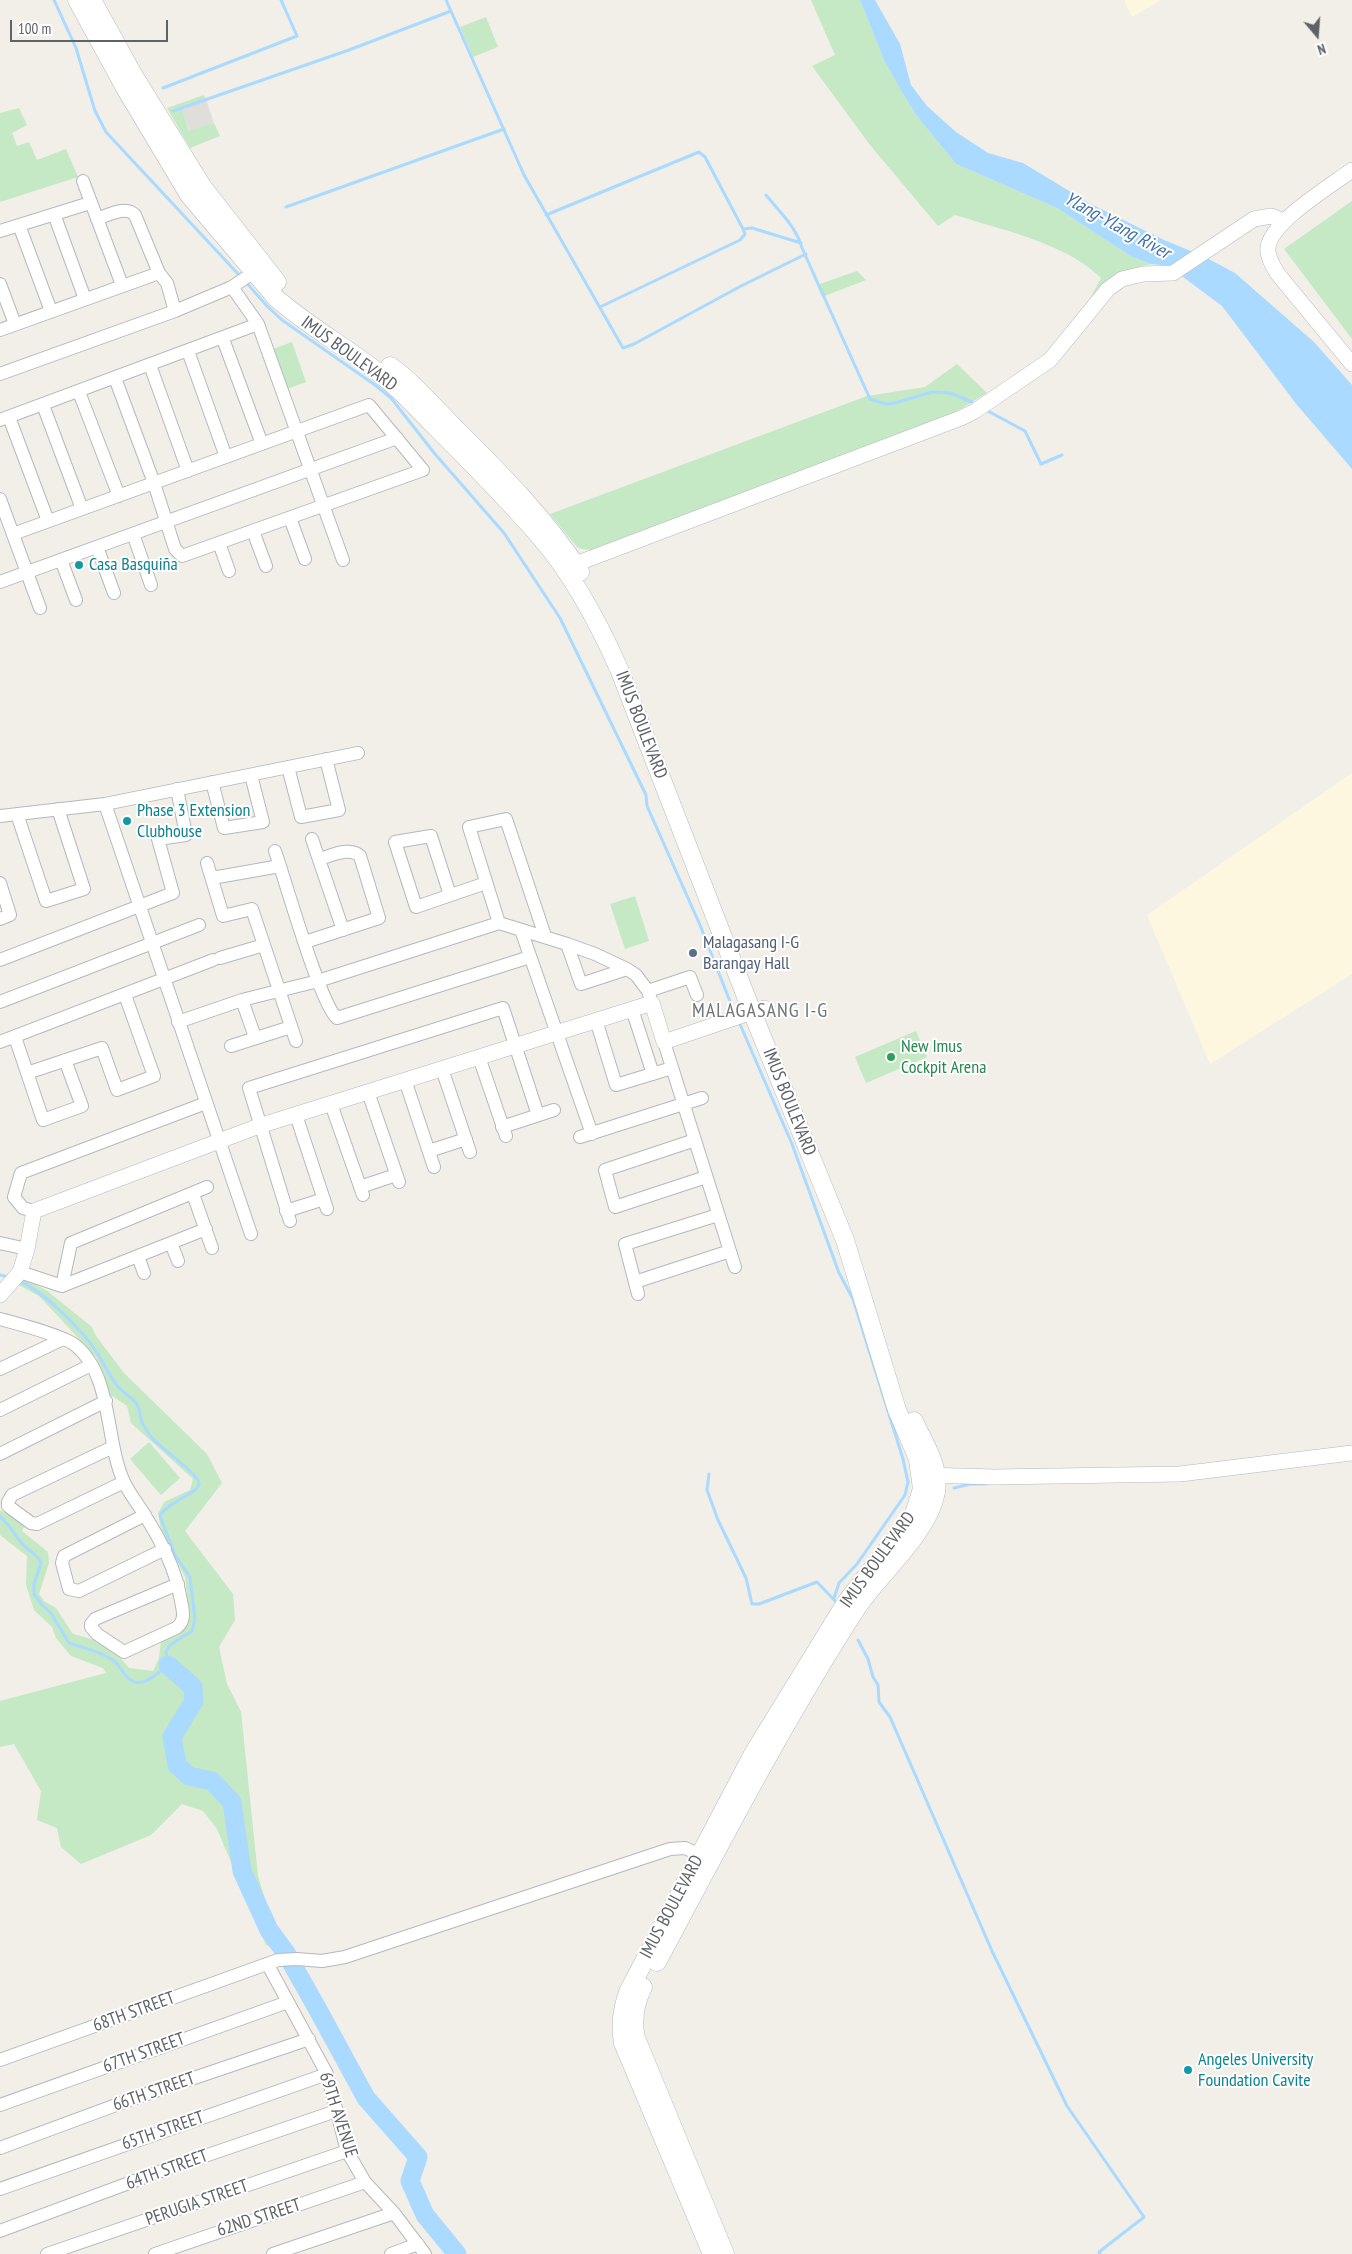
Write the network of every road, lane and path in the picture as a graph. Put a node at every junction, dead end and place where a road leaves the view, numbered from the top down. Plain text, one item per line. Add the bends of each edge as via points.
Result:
1 (76, 0) edge
2 (92, 0) edge
3 (1352, 170) edge
4 (83, 181) dead end
5 (90, 203) junction
6 (54, 214) junction
7 (97, 219) junction
8 (1283, 221) junction
9 (19, 226) junction
10 (0, 231) edge
11 (159, 273) junction
12 (243, 279) junction
13 (0, 284) edge
14 (122, 285) junction
15 (85, 299) junction
16 (51, 311) junction
17 (176, 311) junction
18 (15, 324) junction
19 (258, 324) junction
20 (0, 330) edge
21 (222, 339) junction
22 (188, 352) junction
23 (1352, 364) edge
24 (150, 365) junction
25 (0, 374) edge
26 (115, 378) junction
27 (79, 392) junction
28 (43, 405) junction
29 (5, 419) edge
30 (297, 431) junction
31 (397, 438) junction
32 (262, 444) junction
33 (226, 457) junction
34 (310, 470) junction
35 (188, 471) junction
36 (154, 483) junction
37 (119, 496) junction
38 (0, 499) edge
39 (324, 507) junction
40 (82, 510) junction
41 (290, 518) junction
42 (48, 521) junction
43 (167, 522) junction
44 (253, 531) junction
45 (13, 534) junction
46 (132, 534) junction
47 (219, 543) junction
48 (97, 547) junction
49 (305, 559) dead end
50 (61, 560) junction
51 (343, 560) dead end
52 (266, 566) dead end
53 (569, 566) junction
54 (229, 571) dead end
55 (27, 572) junction
56 (0, 582) edge
57 (151, 585) dead end
58 (114, 593) dead end
59 (76, 600) dead end
60 (40, 608) dead end
61 (358, 753) dead end
62 (326, 759) junction
63 (288, 767) junction
64 (251, 775) junction
65 (212, 782) junction
66 (177, 789) junction
67 (105, 804) junction
68 (58, 810) junction
69 (17, 814) junction
70 (0, 816) edge
71 (312, 839) dead end
72 (276, 851) dead end
73 (319, 859) junction
74 (207, 863) dead end
75 (280, 866) junction
76 (212, 878) junction
77 (0, 883) edge
78 (486, 883) junction
79 (450, 895) junction
80 (139, 906) junction
81 (0, 919) edge
82 (499, 923) junction
83 (199, 925) dead end
84 (343, 930) junction
85 (521, 930) junction
86 (545, 936) junction
87 (305, 942) junction
88 (152, 944) junction
89 (567, 944) junction
90 (264, 945) junction
91 (530, 957) junction
92 (0, 960) edge
93 (627, 970) junction
94 (164, 980) junction
95 (318, 981) junction
96 (279, 990) junction
97 (697, 994) dead end
98 (125, 995) junction
99 (650, 997) junction
100 (242, 1000) junction
101 (0, 1002) edge
102 (632, 1009) junction
103 (758, 1010) junction
104 (596, 1020) junction
105 (178, 1022) junction
106 (291, 1027) junction
107 (557, 1033) junction
108 (15, 1037) junction
109 (255, 1038) junction
110 (296, 1041) dead end
111 (0, 1042) edge
112 (664, 1042) junction
113 (232, 1046) dead end
114 (516, 1046) junction
115 (478, 1057) junction
116 (65, 1060) junction
117 (672, 1068) junction
118 (442, 1069) junction
119 (28, 1073) junction
120 (653, 1074) junction
121 (405, 1080) junction
122 (368, 1092) junction
123 (702, 1098) dead end
124 (206, 1103) junction
125 (331, 1104) junction
126 (684, 1104) junction
127 (554, 1110) dead end
128 (296, 1115) junction
129 (538, 1115) junction
130 (259, 1126) junction
131 (466, 1139) junction
132 (218, 1140) junction
133 (695, 1140) junction
134 (429, 1151) junction
135 (470, 1152) dead end
136 (434, 1167) dead end
137 (706, 1177) junction
138 (207, 1187) dead end
139 (193, 1194) junction
140 (34, 1211) junction
141 (718, 1215) junction
142 (206, 1229) junction
143 (250, 1234) dead end
144 (0, 1243) edge
145 (171, 1243) junction
146 (212, 1248) dead end
147 (27, 1250) junction
148 (730, 1251) junction
149 (138, 1256) junction
150 (178, 1262) dead end
151 (735, 1267) dead end
152 (144, 1273) dead end
153 (11, 1281) edge
154 (62, 1286) junction
155 (0, 1319) edge
156 (63, 1339) junction
157 (91, 1365) junction
158 (0, 1369) edge
159 (106, 1401) junction
160 (0, 1410) edge
161 (113, 1447) junction
162 (1352, 1453) edge
163 (0, 1454) edge
164 (929, 1475) junction
165 (124, 1482) junction
166 (145, 1515) junction
167 (165, 1549) junction
168 (178, 1584) junction
169 (706, 1857) junction
170 (268, 1964) junction
171 (288, 2002) junction
172 (309, 2039) junction
173 (0, 2060) edge
174 (327, 2074) junction
175 (0, 2105) edge
176 (336, 2111) junction
177 (0, 2148) edge
178 (347, 2151) junction
179 (364, 2182) junction
180 (0, 2189) edge
181 (394, 2213) junction
182 (0, 2231) edge
183 (422, 2249) edge
184 (47, 2254) edge
185 (155, 2254) edge
186 (273, 2254) edge
187 (391, 2254) edge
188 (712, 2254) edge
189 (725, 2254) edge

1 - 12 main road, IMUS BOULEVARD via 189,195
2 - 53 main road, IMUS BOULEVARD via 134,76 202,186 275,279 302,307 393,368 411,384 487,460 553,533
3 - 8 street
4 - 5 street
5 - 6 street
5 - 7 street
6 - 9 street
6 - 15 street
7 - 11 street via 131,211
7 - 14 street
8 - 23 street via 1272,235 1268,248 1270,262
8 - 53 street via 1271,216 1254,219 1173,273 1137,275 1115,283 1054,357 961,418
9 - 10 street
9 - 16 street
11 - 14 street
11 - 17 street via 167,283
12 - 17 street
12 - 19 street
12 - 53 main road, IMUS BOULEVARD via 387,378
13 - 18 street
14 - 15 street
15 - 16 street
16 - 18 street
17 - 25 street
18 - 20 street
19 - 21 street
19 - 30 street
21 - 22 street
21 - 32 street
22 - 24 street
22 - 33 street
24 - 26 street
24 - 35 street
26 - 27 street
26 - 36 street
27 - 28 street
27 - 37 street
28 - 29 street
28 - 40 street
29 - 42 street
30 - 31 street via 369,405
30 - 32 street
30 - 34 street
31 - 34 street
31 - 39 street via 423,470
32 - 33 street
33 - 35 street
34 - 39 street
34 - 43 street
35 - 36 street
36 - 37 street
36 - 43 street
37 - 40 street
38 - 45 street
39 - 41 street
39 - 51 street
40 - 42 street
41 - 44 street
41 - 49 street
42 - 45 street
43 - 46 street
43 - 47 street via 175,549 182,556
44 - 47 street
44 - 52 street
45 - 55 street
46 - 48 street
46 - 57 street
47 - 54 street
48 - 50 street
48 - 58 street
50 - 55 street
50 - 59 street
53 - 103 main road, IMUS BOULEVARD via 604,611 630,666
55 - 56 street
55 - 60 street
61 - 62 street
62 - 63 street
62 - 63 street via 339,810 301,817
63 - 64 street
64 - 65 street
64 - 65 street via 263,822 224,828
65 - 66 street
66 - 67 street
66 - 80 street via 186,835 158,839 174,893
67 - 68 street
67 - 80 street
68 - 69 street
68 - 69 street via 84,889 46,901
69 - 70 street
71 - 73 street
72 - 75 street
73 - 84 street
73 - 84 street via 351,850 360,856 379,918
74 - 76 street
75 - 76 street
75 - 87 street
76 - 90 street via 223,916 252,909
77 - 81 street via 10,915
78 - 79 street
78 - 82 street
78 - 86 street via 469,827 506,819
79 - 79 street via 431,836 395,842 416,907
80 - 88 street
80 - 92 street
82 - 85 street
82 - 95 street
83 - 88 street
84 - 87 street
85 - 86 street
85 - 91 street
86 - 89 street
87 - 95 street
88 - 94 street
88 - 101 street
89 - 93 street
89 - 93 street via 581,984
90 - 94 street via 216,959
90 - 96 street
91 - 95 street via 342,1018 337,1018 329,1009
91 - 107 street
93 - 99 street via 636,975
94 - 98 street
94 - 105 street
95 - 96 street
96 - 100 street
96 - 106 street
97 - 99 street via 690,977
98 - 108 street
98 - 116 street via 154,1076 116,1090 102,1048
99 - 102 street
99 - 112 street
100 - 105 street
100 - 109 street
102 - 104 street
102 - 120 street
103 - 112 street
103 - 164 main road, IMUS BOULEVARD via 855,1235 908,1406 932,1456
104 - 107 street
104 - 120 street via 616,1085
105 - 124 street
106 - 109 street
106 - 110 street
107 - 114 street
107 - 126 street via 586,1136
108 - 111 street
108 - 119 street
109 - 113 street
112 - 117 street
114 - 115 street
114 - 129 street
114 - 130 street via 503,1008 250,1088
115 - 118 street
115 - 129 street via 504,1132
116 - 119 street
116 - 119 street via 82,1106 44,1120
117 - 120 street
117 - 126 street
118 - 121 street
118 - 131 street
121 - 122 street
121 - 134 street
122 - 125 street
122 - 125 street via 397,1178 361,1191
123 - 126 street
124 - 132 street
124 - 140 street via 21,1174 14,1197 23,1208
125 - 128 street
126 - 133 street
127 - 129 street
128 - 130 street
128 - 130 street via 326,1204 288,1216
130 - 132 street
131 - 134 street
131 - 135 street
132 - 140 street
132 - 143 street
133 - 137 street
133 - 137 street via 605,1170 615,1207
134 - 136 street
137 - 141 street
138 - 139 street
139 - 142 street
139 - 154 street via 71,1243
140 - 147 street
141 - 148 street
141 - 148 street via 625,1244 636,1288
142 - 145 street
142 - 146 street
144 - 147 street
145 - 149 street
145 - 150 street
147 - 153 street
148 - 151 street
149 - 152 street
149 - 154 street
153 - 154 street
155 - 156 street
156 - 157 street via 75,1345
156 - 158 street
157 - 159 street
157 - 160 street
159 - 161 street
159 - 163 street
161 - 165 street
161 - 165 street via 12,1495 8,1506 37,1524
162 - 164 street via 1180,1474
164 - 169 main road, IMUS BOULEVARD via 936,1492 926,1519 857,1608
165 - 166 street
166 - 167 street
166 - 167 street via 64,1556 62,1563 69,1589 79,1591
167 - 168 street
168 - 168 street via 96,1619 91,1627 120,1650 129,1651 180,1625 183,1616
169 - 170 street, 68TH STREET via 684,1848 670,1849 346,1957 313,1961 290,1959
169 - 188 main road, IMUS BOULEVARD via 628,1992 620,2026 630,2061
169 - 189 main road, IMUS BOULEVARD via 639,1994 633,2025 642,2055
170 - 171 street, 69TH AVENUE
170 - 173 street, 68TH STREET
171 - 172 street, 69TH AVENUE
171 - 175 street, 67TH STREET
172 - 174 street, 69TH AVENUE
172 - 177 street, 66TH STREET
174 - 176 street, 69TH AVENUE
174 - 180 street, 65TH STREET
176 - 178 street, 69TH AVENUE
176 - 182 street, 64TH STREET
178 - 179 street, 69TH AVENUE
178 - 184 street, PERUGIA STREET
179 - 181 street, 69TH AVENUE
179 - 185 street, 62ND STREET
181 - 183 street, 69TH AVENUE
181 - 186 street
183 - 187 street

